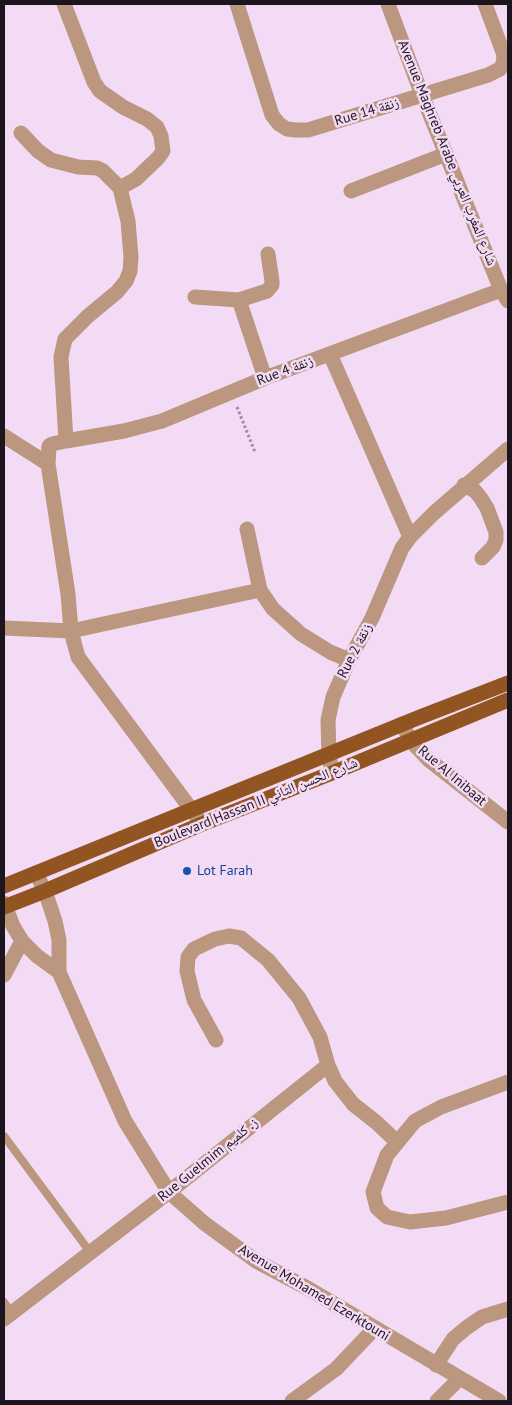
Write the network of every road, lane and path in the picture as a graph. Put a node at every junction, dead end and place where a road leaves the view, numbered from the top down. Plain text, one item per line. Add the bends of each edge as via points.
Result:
1 (64, 4) edge
2 (237, 4) edge
3 (388, 4) edge
4 (485, 4) edge
5 (505, 52) edge
6 (422, 95) junction
7 (22, 133) dead end
8 (446, 154) junction
9 (120, 188) junction
10 (350, 191) dead end
11 (268, 254) dead end
12 (505, 296) edge
13 (195, 297) dead end
14 (239, 300) junction
15 (330, 354) junction
16 (265, 378) junction
17 (230, 393) junction
18 (4, 436) edge
19 (66, 441) junction
20 (508, 449) edge
21 (255, 452) dead end
22 (48, 464) junction
23 (464, 485) junction
24 (248, 529) dead end
25 (410, 536) junction
26 (482, 558) dead end
27 (260, 590) junction
28 (4, 628) edge
29 (71, 631) junction
30 (349, 660) junction
31 (508, 684) edge
32 (508, 700) edge
33 (402, 724) junction
34 (411, 741) junction
35 (329, 754) junction
36 (332, 773) junction
37 (192, 810) junction
38 (508, 822) edge
39 (202, 824) junction
40 (36, 873) junction
41 (4, 886) edge
42 (45, 891) junction
43 (4, 906) edge
44 (22, 941) junction
45 (59, 972) junction
46 (4, 975) edge
47 (216, 1040) dead end
48 (328, 1065) junction
49 (508, 1082) edge
50 (4, 1136) edge
51 (397, 1142) junction
52 (169, 1192) junction
53 (508, 1202) edge
54 (90, 1252) junction
55 (508, 1308) edge
56 (6, 1311) edge
57 (375, 1328) junction
58 (436, 1365) junction
59 (459, 1379) junction
60 (292, 1401) edge
61 (437, 1401) edge
62 (499, 1401) edge

1 - 9 street via 100,91 147,119 157,127 161,136 161,155 136,179
2 - 6 street, Rue 14 زنقة via 272,115 286,128 308,130
3 - 6 street, Avenue Maghreb Arabe شارع المغرب العربي
4 - 5 street
5 - 6 street, Rue 14 زنقة via 500,69
6 - 8 street, Avenue Maghreb Arabe شارع المغرب العربي
7 - 9 street via 51,160 98,168
8 - 10 street
8 - 12 street, Avenue Maghreb Arabe شارع المغرب العربي
9 - 19 street via 128,221 130,271 117,292 65,339 61,357
11 - 14 street via 272,285 267,291
12 - 15 street, Rue 4 زنقة
13 - 14 street
14 - 16 street
15 - 16 street, Rue 4 زنقة
15 - 25 street
16 - 17 street, Rue 4 زنقة
17 - 19 street, Rue 4 زنقة via 143,427
17 - 21 path
18 - 22 street
19 - 22 street via 49,446
20 - 23 street, Rue 2 زنقة
22 - 29 street
23 - 25 street, Rue 2 زنقة
23 - 26 street via 480,497 496,532 493,547
24 - 27 street
25 - 30 street, Rue 2 زنقة via 395,560 372,618
27 - 29 street
27 - 30 street via 273,609 300,634
28 - 29 street
29 - 37 street via 78,657
30 - 35 street, Rue 2 زنقة via 330,708
31 - 33 main road, Boulevard Hassan II شارع الحسن الثاني
32 - 34 main road, Boulevard Hassan II شارع الحسن الثاني
33 - 34 street, Rue Al Inibaat
33 - 35 main road, Boulevard Hassan II شارع الحسن الثاني
34 - 36 main road, Boulevard Hassan II شارع الحسن الثاني
34 - 38 street, Rue Al Inibaat via 429,760
35 - 36 street, Rue 2 زنقة
35 - 37 main road, Boulevard Hassan II شارع الحسن الثاني
36 - 39 main road, Boulevard Hassan II شارع الحسن الثاني
37 - 39 street
37 - 40 main road, Boulevard Hassan II شارع الحسن الثاني
39 - 42 main road, Boulevard Hassan II شارع الحسن الثاني
40 - 41 main road, Boulevard Hassan II شارع الحسن الثاني
40 - 42 street, Avenue Mohamed Ezerktouni
42 - 43 main road, Boulevard Hassan II شارع الحسن الثاني
42 - 45 street, Avenue Mohamed Ezerktouni via 59,940
43 - 44 street, Avenue Mohamed Ezerktouni
44 - 45 street, Avenue Mohamed Ezerktouni
44 - 46 street
45 - 52 street, Avenue Mohamed Ezerktouni via 126,1121
47 - 48 street via 194,1000 187,971 188,957 194,949 215,939 241,938 268,960 299,998 320,1037
48 - 51 street via 334,1082 353,1104
48 - 52 street, Rue Guelmim ز. كلميم
49 - 51 street via 440,1107 415,1121
50 - 54 lane
51 - 53 street via 387,1155 373,1192 377,1208 387,1217 410,1222 446,1218
52 - 54 street, Rue Guelmim ز. كلميم
52 - 57 street, Avenue Mohamed Ezerktouni via 256,1262
54 - 56 street, Rue Guelmim ز. كلميم
55 - 58 street via 482,1317 466,1328 453,1339
57 - 58 street, Avenue Mohamed Ezerktouni
57 - 60 street via 336,1369
58 - 59 street, Avenue Mohamed Ezerktouni
59 - 61 street
59 - 62 street, Avenue Mohamed Ezerktouni

